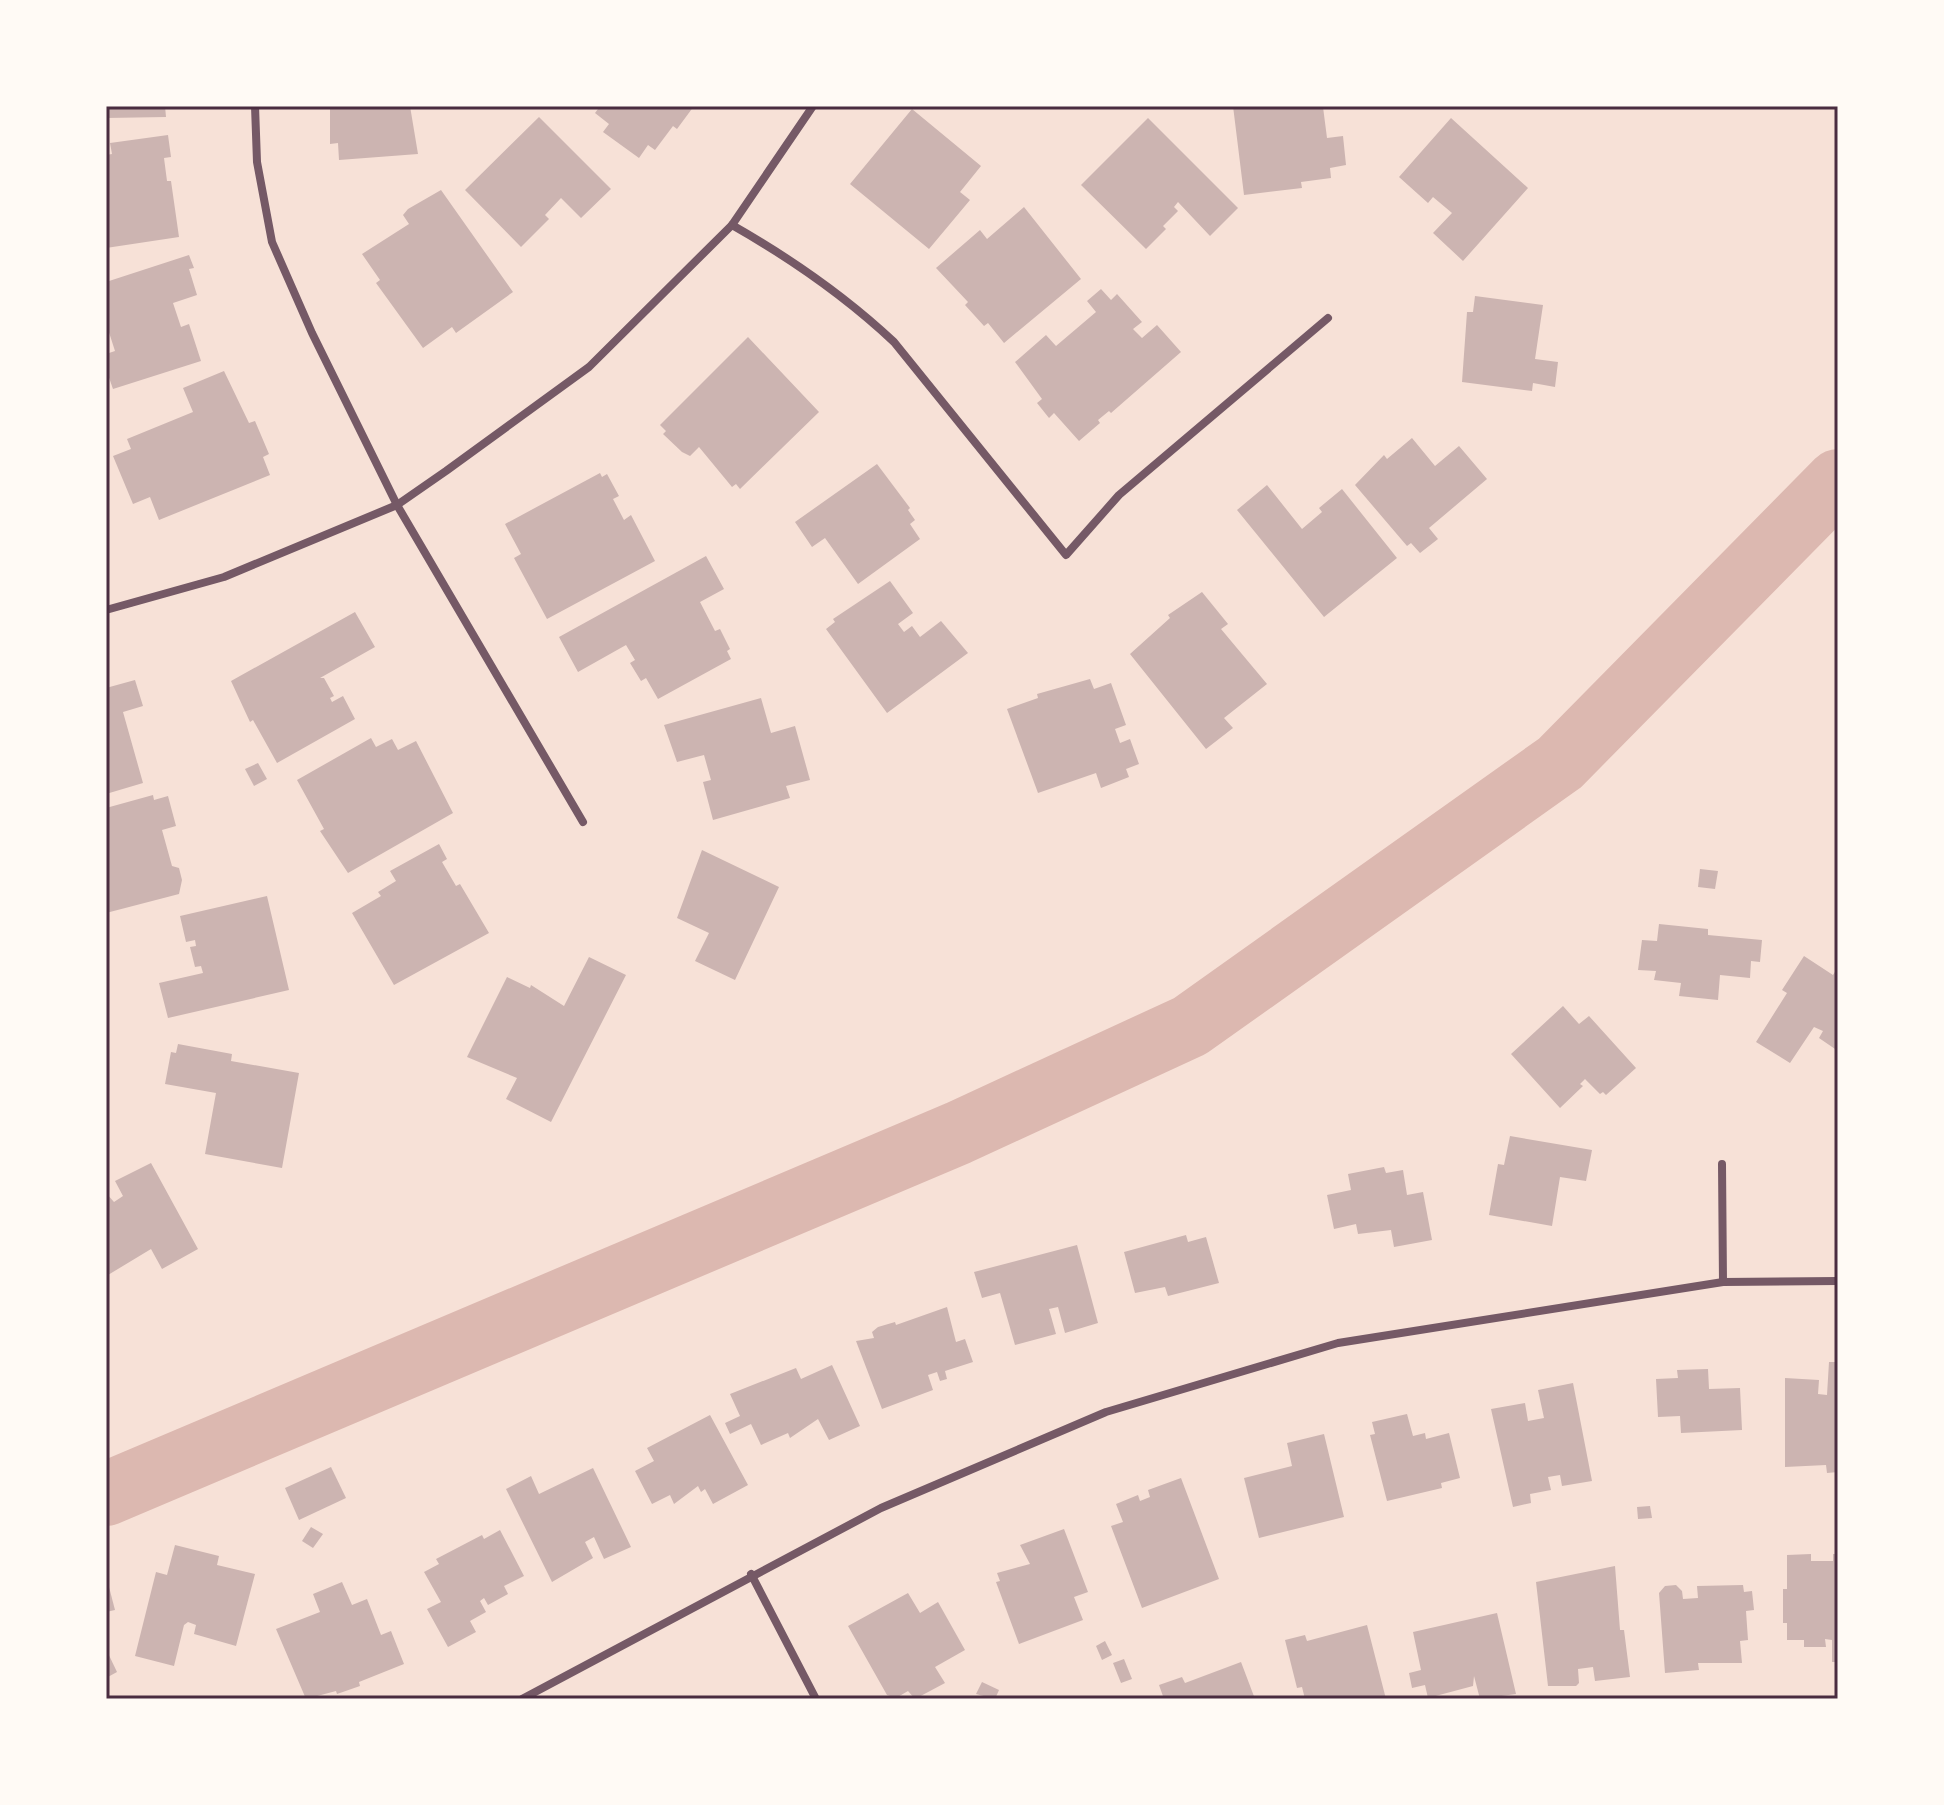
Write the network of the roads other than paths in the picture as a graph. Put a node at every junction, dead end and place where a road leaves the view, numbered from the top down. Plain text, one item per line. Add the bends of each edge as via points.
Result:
1 (255, 106) edge
2 (813, 106) edge
3 (732, 225) junction
4 (1328, 318) dead end
5 (397, 505) junction
6 (106, 610) edge
7 (583, 822) dead end
8 (1722, 1164) dead end
9 (1838, 1281) edge
10 (1723, 1282) junction
11 (751, 1574) junction
12 (522, 1699) edge
13 (816, 1699) edge

1 - 5 street via 257,162 272,242
2 - 3 street
3 - 4 street via 781,253 894,342 1066,555 1119,495
3 - 5 street via 589,367
5 - 6 street via 224,577
5 - 7 street
8 - 10 street
9 - 10 street
10 - 11 street via 1338,1343 1121,1408 881,1508
11 - 12 street
11 - 13 street

